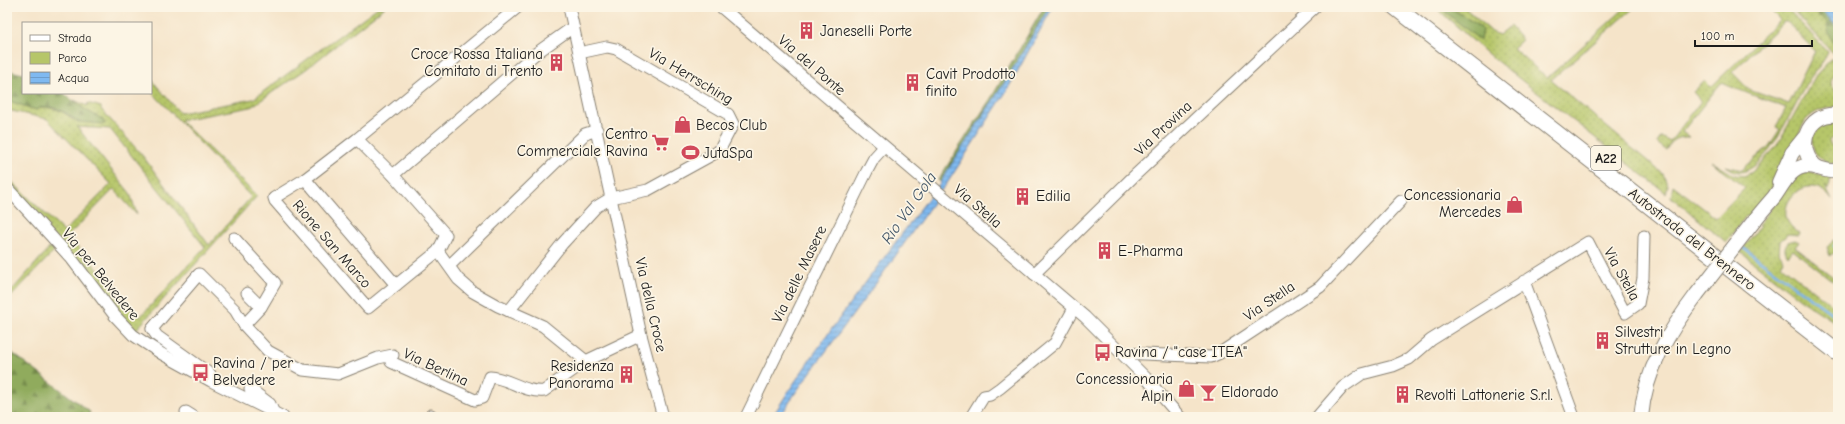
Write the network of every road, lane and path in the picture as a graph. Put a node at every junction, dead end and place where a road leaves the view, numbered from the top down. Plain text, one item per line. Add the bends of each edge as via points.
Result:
1 (518, 7) edge
2 (569, 7) edge
3 (721, 7) edge
4 (1315, 7) edge
5 (1395, 7) edge
6 (1411, 7) edge
7 (573, 27) junction
8 (579, 53) junction
9 (1838, 115) edge
10 (597, 130) junction
11 (1805, 137) junction
12 (358, 139) junction
13 (884, 147) junction
14 (1818, 168) junction
15 (1838, 171) edge
16 (393, 175) junction
17 (305, 179) junction
18 (7, 188) edge
19 (611, 198) junction
20 (1401, 201) dead end
21 (1767, 205) junction
22 (1644, 236) dead end
23 (234, 238) dead end
24 (438, 251) junction
25 (452, 264) dead end
26 (1034, 274) junction
27 (1524, 281) junction
28 (396, 285) junction
29 (247, 293) dead end
30 (261, 307) junction
31 (1074, 308) junction
32 (509, 311) junction
33 (244, 325) junction
34 (641, 335) junction
35 (1838, 340) edge
36 (1838, 353) edge
37 (1122, 354) junction
38 (389, 358) joint
39 (586, 361) junction
40 (250, 389) dead end
41 (246, 400) junction
42 (279, 415) edge
43 (1318, 416) edge
44 (663, 417) edge
45 (746, 417) edge
46 (971, 417) edge
47 (1180, 417) edge
48 (1574, 417) edge
49 (1642, 417) edge

1 - 12 street, Rione San Marco
2 - 7 street, Via della Croce
3 - 13 street, Via del Ponte
4 - 26 street, Via Provina via 1132,178
5 - 36 highway, Autostrada del Brennero / A22
6 - 35 highway, Autostrada del Brennero / A22
7 - 8 street, Via della Croce
7 - 16 street via 535,54
8 - 10 street, Via della Croce
8 - 19 street, Via Herrsching via 607,47 616,49 728,114 733,120 732,128 719,151 648,190
9 - 11 main road via 1819,118 1812,124
10 - 19 street, Via della Croce
10 - 25 street via 585,134
11 - 14 main road via 1807,156
11 - 21 main road via 1792,154
12 - 16 street
12 - 17 street, Rione San Marco
13 - 26 street, Via Stella
13 - 45 street, Via delle Masere via 867,171
14 - 15 main road
14 - 21 main road via 1805,166 1795,170
16 - 24 street via 446,235
17 - 28 street, Rione San Marco
17 - 28 street, Rione San Marco via 274,198 275,201 368,308
18 - 41 street, Via per Belvedere via 71,258 128,331 162,354
19 - 32 street via 586,217
19 - 34 street, Via della Croce
20 - 37 street, Via Stella via 1320,287 1220,353 1212,357
21 - 49 main road, bridge via 1671,330 1648,381
22 - 27 street, Via Stella via 1643,278 1638,304 1625,313 1588,242
23 - 30 street via 276,283
24 - 28 street, Rione San Marco
24 - 32 street via 458,279 473,292
26 - 31 street, Via Stella
27 - 43 street, Via Stella via 1431,340 1409,359 1362,374 1342,387
27 - 48 street
29 - 30 street
30 - 33 street
31 - 37 street, Via Stella
31 - 46 street via 1055,343 1000,388 984,396
32 - 39 street via 546,328
33 - 38 street, Via per Belvedere via 268,351 303,370 338,374
33 - 41 street, Via per Belvedere via 235,310 199,274 152,329 157,336
34 - 39 street, Via Berlina
34 - 44 street, Via della Croce
37 - 47 street, Via Stella
38 - 39 street, Via Berlina via 475,400 482,398 490,377 536,392 544,391
40 - 42 street via 270,404
41 - 42 street, Via per Belvedere

